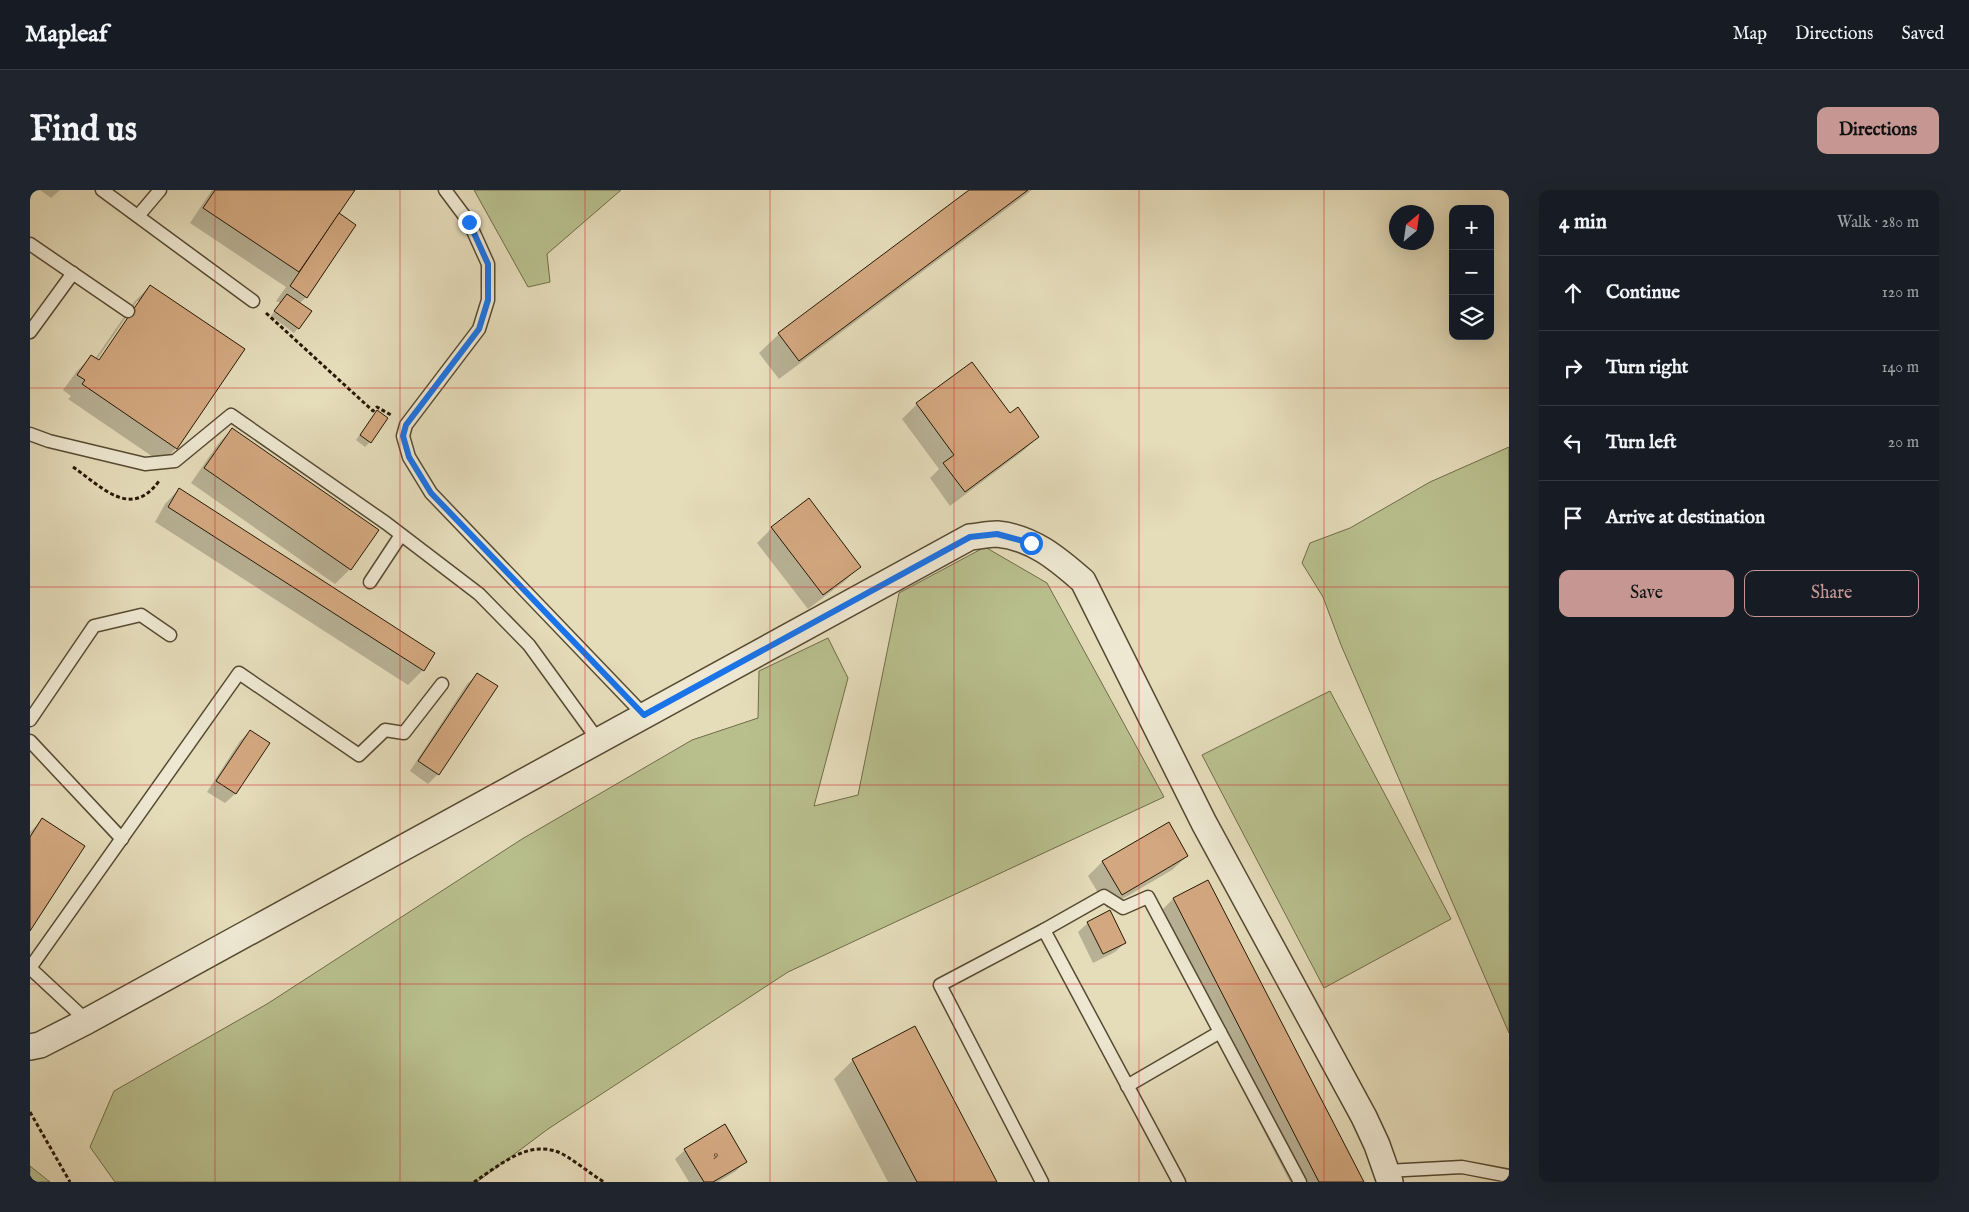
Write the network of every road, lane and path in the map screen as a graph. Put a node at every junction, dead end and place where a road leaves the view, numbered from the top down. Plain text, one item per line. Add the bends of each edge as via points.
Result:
1 (102, 190) edge
2 (160, 190) edge
3 (445, 190) edge
4 (138, 216) junction
5 (30, 244) edge
6 (73, 274) junction
7 (253, 301) joint
8 (128, 311) dead end
9 (30, 332) edge
10 (372, 410) dead end
11 (30, 434) edge
12 (401, 535) junction
13 (370, 582) dead end
14 (170, 635) dead end
15 (442, 684) dead end
16 (644, 715) junction
17 (30, 720) edge
18 (598, 740) junction
19 (30, 742) edge
20 (122, 839) junction
21 (1044, 930) junction
22 (30, 968) edge
23 (87, 1022) junction
24 (1220, 1032) junction
25 (30, 1047) edge
26 (1127, 1086) junction
27 (30, 1112) edge
28 (1388, 1176) edge
29 (1509, 1176) edge
30 (70, 1182) edge
31 (474, 1182) edge
32 (604, 1182) edge
33 (1042, 1182) edge
34 (1179, 1182) edge
35 (1300, 1182) edge

1 - 4 lane
2 - 4 lane
3 - 16 lane via 469,222 488,264 488,300 479,329 406,425 403,436 409,457 431,493
4 - 7 lane
5 - 6 lane
6 - 8 lane
6 - 9 lane
7 - 10 path
11 - 12 lane via 145,464 174,461 231,415
12 - 13 lane
12 - 18 lane via 478,594 529,645
14 - 17 lane via 141,615 94,626
15 - 20 lane via 404,733 385,730 359,755 239,673
16 - 18 street
16 - 28 street via 970,537 997,534 1031,543 1054,555 1083,581 1204,823 1364,1117
18 - 23 street
19 - 20 lane
20 - 22 lane
21 - 24 lane via 1104,896 1123,908 1148,897
21 - 26 lane
21 - 33 lane via 940,985
22 - 23 lane
23 - 25 street
24 - 26 lane
24 - 35 lane
26 - 34 lane
27 - 30 path
28 - 29 lane via 1462,1167
31 - 32 path via 518,1154 536,1148 558,1152

